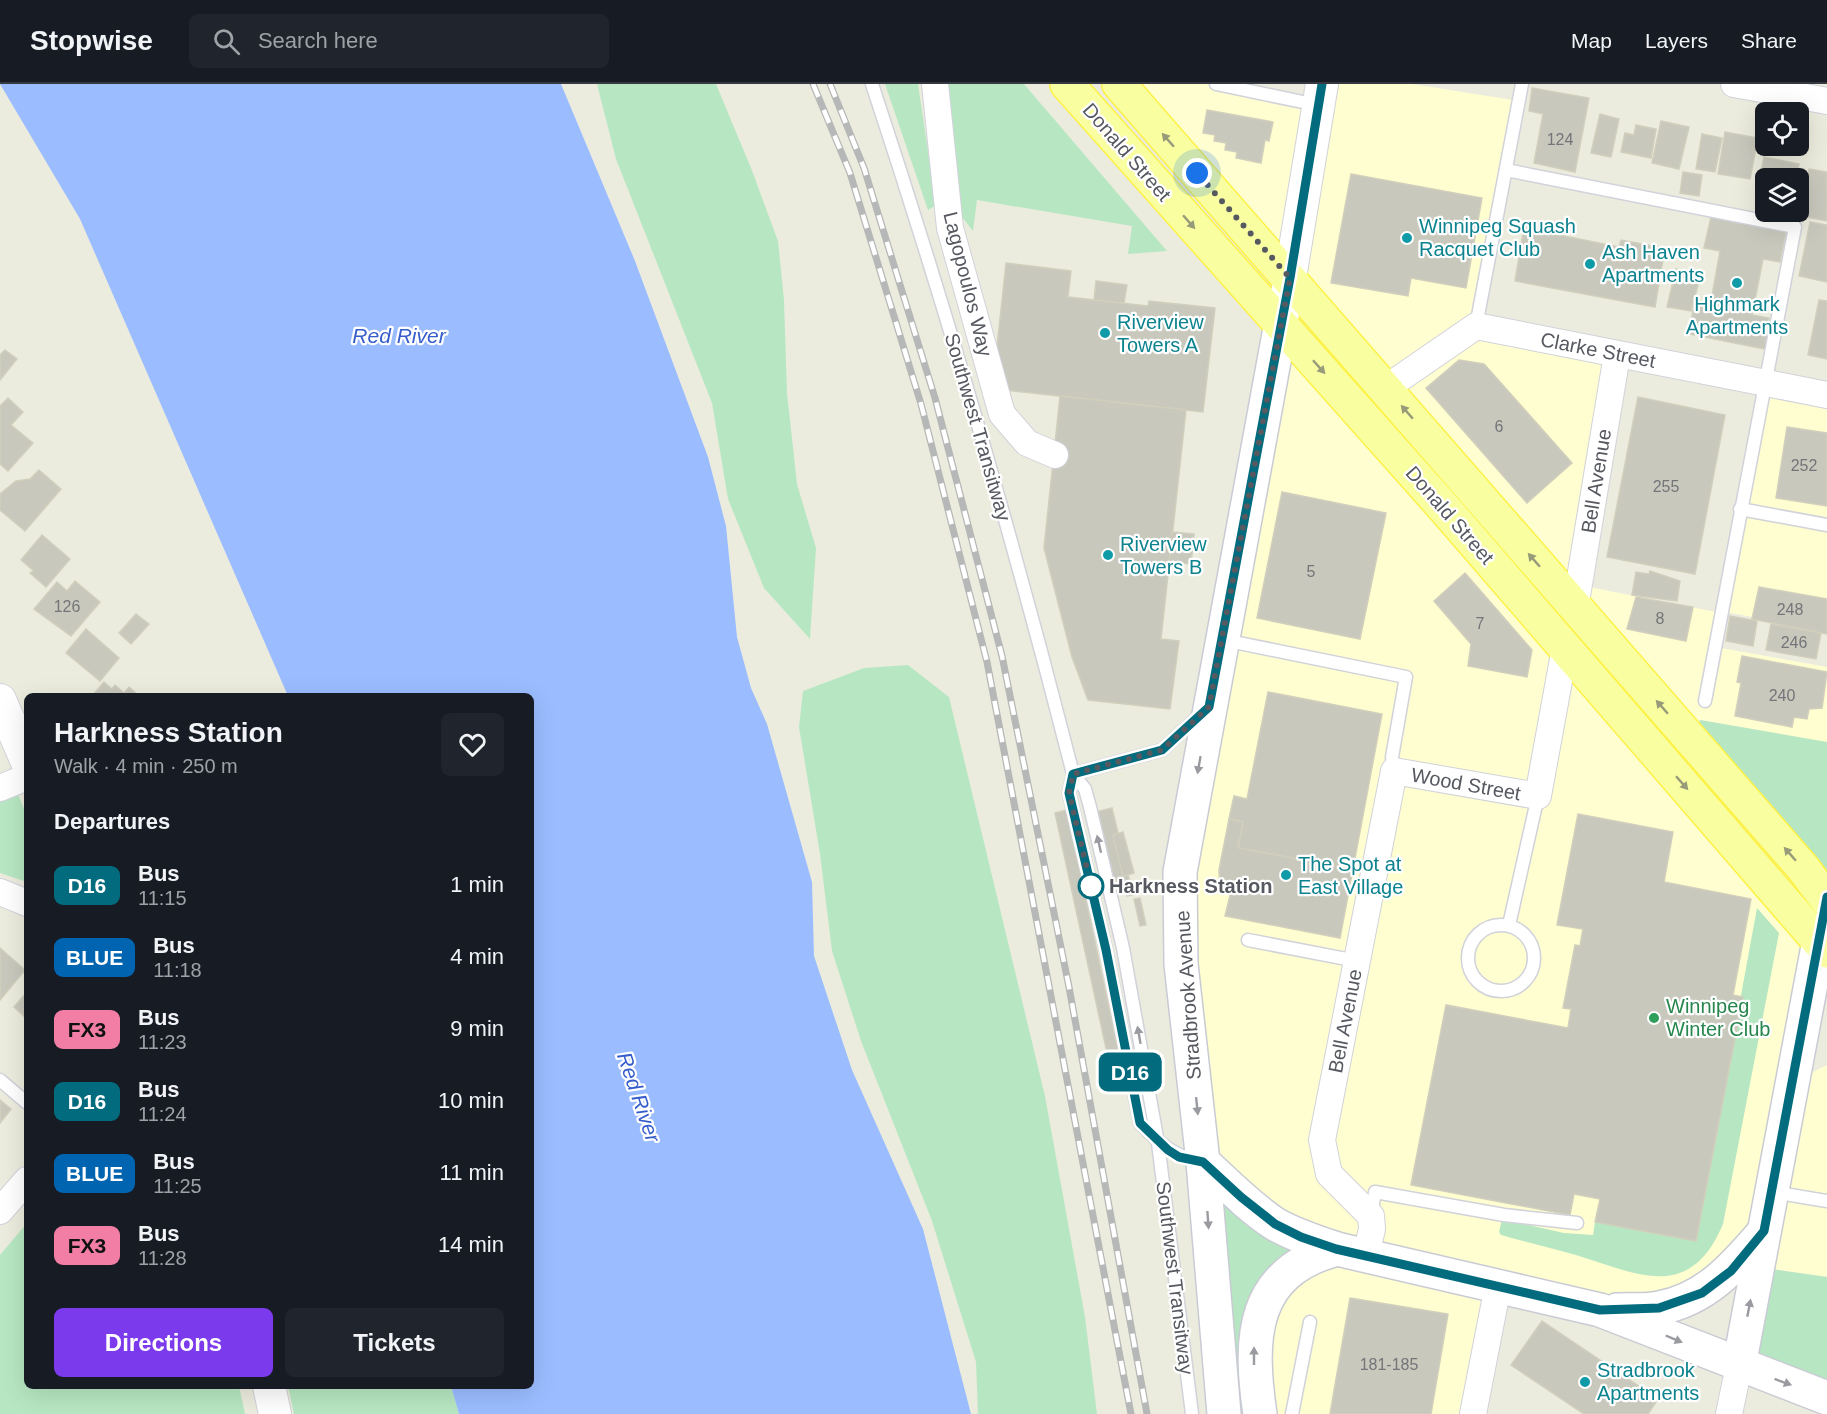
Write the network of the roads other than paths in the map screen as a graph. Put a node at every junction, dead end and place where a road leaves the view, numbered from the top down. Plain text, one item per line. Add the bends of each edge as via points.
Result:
1 (872, 84) edge
2 (935, 84) edge
3 (1067, 84) edge
4 (1119, 84) edge
5 (1216, 84) edge
6 (1522, 84) edge
7 (1734, 84) edge
8 (1320, 94) edge
9 (1827, 101) edge
10 (1506, 170) junction
11 (1290, 278) junction
12 (1281, 323) junction
13 (1476, 326) junction
14 (980, 334) junction
15 (1617, 355) junction
16 (999, 358) dead end
17 (1765, 383) junction
18 (1386, 388) junction
19 (1827, 395) edge
20 (1055, 455) dead end
21 (1740, 509) junction
22 (1827, 525) edge
23 (1575, 608) junction
24 (1222, 640) junction
25 (1565, 648) junction
26 (0, 700) edge
27 (1705, 701) dead end
28 (1209, 707) junction
29 (24, 755) edge
30 (1394, 771) junction
31 (1073, 774) junction
32 (24, 778) edge
33 (0, 788) edge
34 (1538, 796) junction
35 (0, 892) edge
36 (1827, 899) edge
37 (24, 902) edge
38 (1509, 925) junction
39 (1248, 940) dead end
40 (1823, 946) edge
41 (1357, 961) junction
42 (0, 1080) edge
43 (24, 1100) edge
44 (1158, 1143) junction
45 (1203, 1162) junction
46 (24, 1183) edge
47 (1772, 1192) junction
48 (1827, 1201) edge
49 (0, 1211) edge
50 (1371, 1216) junction
51 (1577, 1223) dead end
52 (1764, 1231) junction
53 (1351, 1252) junction
54 (1498, 1286) junction
55 (1600, 1310) junction
56 (1310, 1322) dead end
57 (1739, 1366) junction
58 (270, 1389) edge
59 (1827, 1398) edge
60 (275, 1414) edge
61 (1192, 1414) edge
62 (1224, 1414) edge
63 (1260, 1414) edge
64 (1292, 1414) edge
65 (1473, 1414) edge
66 (1729, 1414) edge

1 - 31 lane, Southwest Transitway via 919,226 1025,587
2 - 14 street, Lagopoulos Way via 950,228
3 -> 12 main road, Donald Street
11 -> 4 main road, Donald Street
5 - 8 lane
6 - 10 lane
7 - 9 street
8 - 11 street, Stradbrook Avenue
10 - 13 lane
10 - 17 lane via 1795,228
11 - 12 street, Stradbrook Avenue
11 - 18 main road, Donald Street
12 - 24 main road, Stradbrook Avenue
12 -> 25 main road, Donald Street
13 - 15 street, Clarke Street
13 - 18 street
14 - 16 lane
14 - 20 street, Lagopoulos Way via 1002,414 1027,443
15 - 17 street, Clarke Street
15 - 23 street, Bell Avenue
17 - 19 street, Clarke Street
17 - 21 lane
23 -> 18 main road, Donald Street
21 - 22 lane
21 - 27 lane
36 -> 23 main road, Donald Street
24 - 28 main road, Stradbrook Avenue
24 - 30 lane via 1406,677 1392,757
25 - 34 street
25 -> 40 main road, Donald Street
26 - 29 street
28 - 31 lane via 1162,750
28 -> 45 main road, Stradbrook Avenue via 1180,872 1181,964
30 - 34 street, Wood Street
30 - 41 street, Bell Avenue
44 -> 31 lane, Southwest Transitway via 1123,948 1085,789
31 - 44 lane, Southwest Transitway via 1069,793 1106,950 1140,1123
32 - 33 street
34 - 38 lane
35 - 37 street
36 - 40 street
38 - 38 lane via 1499,924 1481,931 1470,946 1469,969 1483,986 1494,991 1516,987 1532,971 1533,948 1528,938
39 - 41 lane
40 - 47 main road
41 - 50 street, Bell Avenue via 1322,1140 1329,1173
42 - 43 lane
44 - 45 lane, Southwest Transitway via 1179,1157
44 - 61 lane, Southwest Transitway
45 - 53 main road via 1275,1224
45 -> 62 main road, Stradbrook Avenue
46 - 49 street
47 - 48 lane
47 - 52 main road
50 - 51 lane via 1375,1192 1503,1215
50 - 53 street via 1372,1229
52 - 55 main road via 1731,1271 1702,1293 1659,1308
57 -> 52 main road
53 - 54 main road
63 -> 53 main road via 1254,1349 1263,1305 1277,1284 1298,1265 1314,1256
54 - 55 main road
54 - 65 street
55 -> 57 main road
56 - 64 lane
57 -> 59 main road
57 - 66 street
58 - 60 street

